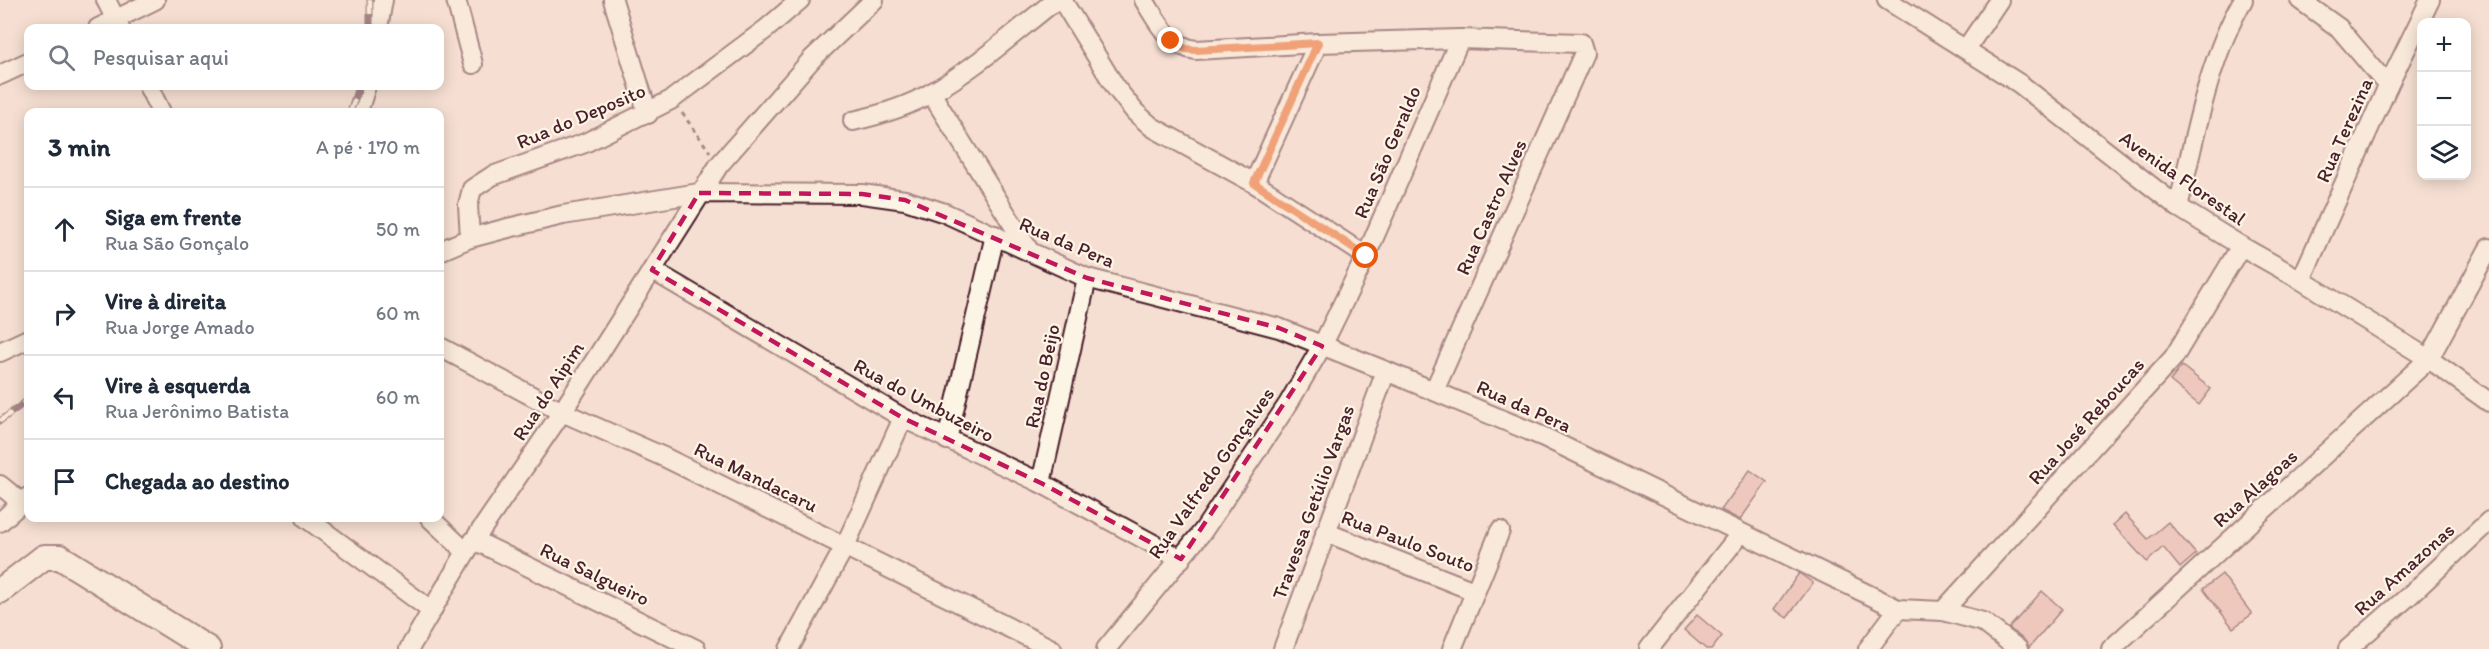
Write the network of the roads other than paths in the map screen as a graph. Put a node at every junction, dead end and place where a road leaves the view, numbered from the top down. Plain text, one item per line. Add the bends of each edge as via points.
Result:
1 (105, 0) edge
2 (154, 0) edge
3 (382, 0) edge
4 (456, 0) edge
5 (613, 0) edge
6 (800, 0) edge
7 (874, 0) edge
8 (1056, 0) edge
9 (1062, 0) edge
10 (1144, 0) edge
11 (1887, 0) edge
12 (1999, 0) edge
13 (2243, 0) edge
14 (2300, 0) edge
15 (2430, 0) edge
16 (118, 24) edge
17 (379, 24) edge
18 (1460, 39) junction
19 (1318, 43) junction
20 (1966, 50) junction
21 (24, 64) edge
22 (473, 64) dead end
23 (0, 75) edge
24 (2388, 86) junction
25 (150, 90) edge
26 (365, 90) edge
27 (931, 93) junction
28 (159, 108) edge
29 (359, 108) edge
30 (648, 114) junction
31 (854, 121) dead end
32 (1254, 183) junction
33 (699, 193) junction
34 (2178, 207) junction
35 (995, 235) junction
36 (470, 238) junction
37 (2241, 246) junction
38 (2489, 248) edge
39 (444, 249) edge
40 (1030, 252) junction
41 (1366, 256) junction
42 (652, 270) junction
43 (1086, 278) junction
44 (2301, 280) junction
45 (24, 341) edge
46 (1322, 346) junction
47 (444, 349) edge
48 (0, 352) edge
49 (2429, 359) junction
50 (1386, 371) junction
51 (1434, 391) junction
52 (2489, 402) edge
53 (562, 412) junction
54 (903, 418) junction
55 (947, 440) junction
56 (1041, 483) junction
57 (0, 485) edge
58 (24, 499) edge
59 (24, 501) edge
60 (2489, 521) edge
61 (0, 522) edge
62 (311, 522) edge
63 (436, 522) edge
64 (1500, 531) dead end
65 (1325, 532) junction
66 (1740, 534) junction
67 (470, 546) junction
68 (845, 546) junction
69 (1181, 559) junction
70 (0, 591) edge
71 (1474, 591) junction
72 (1898, 609) junction
73 (1943, 610) junction
74 (432, 612) junction
75 (208, 649) edge
76 (409, 649) edge
77 (696, 649) edge
78 (789, 649) edge
79 (1052, 649) edge
80 (1106, 649) edge
81 (1283, 649) edge
82 (1452, 649) edge
83 (1649, 649) edge
84 (1868, 649) edge
85 (2018, 649) edge
86 (2111, 649) edge
87 (2348, 649) edge

1 - 16 street
2 - 16 street
3 - 17 street
4 - 22 street
5 - 30 street
6 - 30 street, Rua do Deposito via 766,30
7 - 33 street, Rua do Aipim via 812,59
8 - 27 street
9 - 32 street via 1135,112 1172,140
10 - 19 street via 1171,41 1186,49
11 - 20 street, Avenida Florestal
12 - 20 street
13 - 34 street via 2207,90
14 - 24 street via 2339,28
15 - 24 street, Rua Terezina
18 - 19 street
18 - 41 street, Rua São Geraldo
18 - 51 street, Rua Castro Alves via 1578,42 1584,53
19 - 32 street
20 - 34 street, Avenida Florestal via 2020,84
21 - 23 street
24 - 44 street, Rua Terezina
25 - 28 street
26 - 29 street
27 - 31 street via 880,115
27 - 40 street
30 - 36 street, Rua do Deposito via 585,143 492,176 472,189 468,206
32 - 41 street
33 - 35 street, Rua da Pera via 862,194 897,198
33 - 36 street, Rua da Pera via 563,215
33 - 42 street, Rua do Aipim
34 - 37 street, Avenida Florestal
35 - 40 street, Rua da Pera
35 - 55 street
36 - 39 street, Rua da Pera
37 - 44 street, Avenida Florestal
37 - 73 street, Rua José Reboucas via 2174,357
38 - 49 street, Rua Alagoas
40 - 43 street, Rua da Pera
41 - 46 street, Rua São Geraldo
42 - 53 street, Rua do Aipim
42 - 54 street, Rua do Umbuzeiro
43 - 46 street, Rua da Pera via 1280,328
43 - 56 street, Rua do Beijo
44 - 49 street, Avenida Florestal
45 - 48 street
46 - 50 street, Rua da Pera
46 - 69 street, Rua Valfredo Gonçalves via 1288,404
47 - 53 street, Rua Mandacaru
49 - 52 street, Avenida Florestal
49 - 86 street, Rua Alagoas
50 - 51 street, Rua da Pera
50 - 65 street, Travessa Getúlio Vargas
51 - 66 street, Rua da Pera via 1544,438
53 - 67 street, Rua do Aipim
53 - 68 street, Rua Mandacaru
54 - 55 street, Rua do Umbuzeiro
54 - 68 street
55 - 56 street, Rua do Umbuzeiro
56 - 69 street, Rua do Umbuzeiro
57 - 58 street
59 - 61 street
60 - 87 street, Rua Amazonas
62 - 74 street
63 - 67 street, Rua Salgueiro
64 - 71 street, Rua Paulo Souto
65 - 71 street, Rua Paulo Souto
65 - 81 street, Travessa Getúlio Vargas
66 - 72 street, Rua da Pera
66 - 83 street
67 - 74 street, Rua do Aipim
67 - 77 street, Rua Salgueiro
68 - 78 street
68 - 79 street, Rua Mandacaru
69 - 80 street, Rua Valfredo Gonçalves
70 - 75 street via 44,558 60,557
71 - 82 street, Rua Paulo Souto
72 - 73 street, Rua da Pera
72 - 84 street
73 - 85 street, Rua da Pera via 1983,622
74 - 76 street, Rua do Aipim

